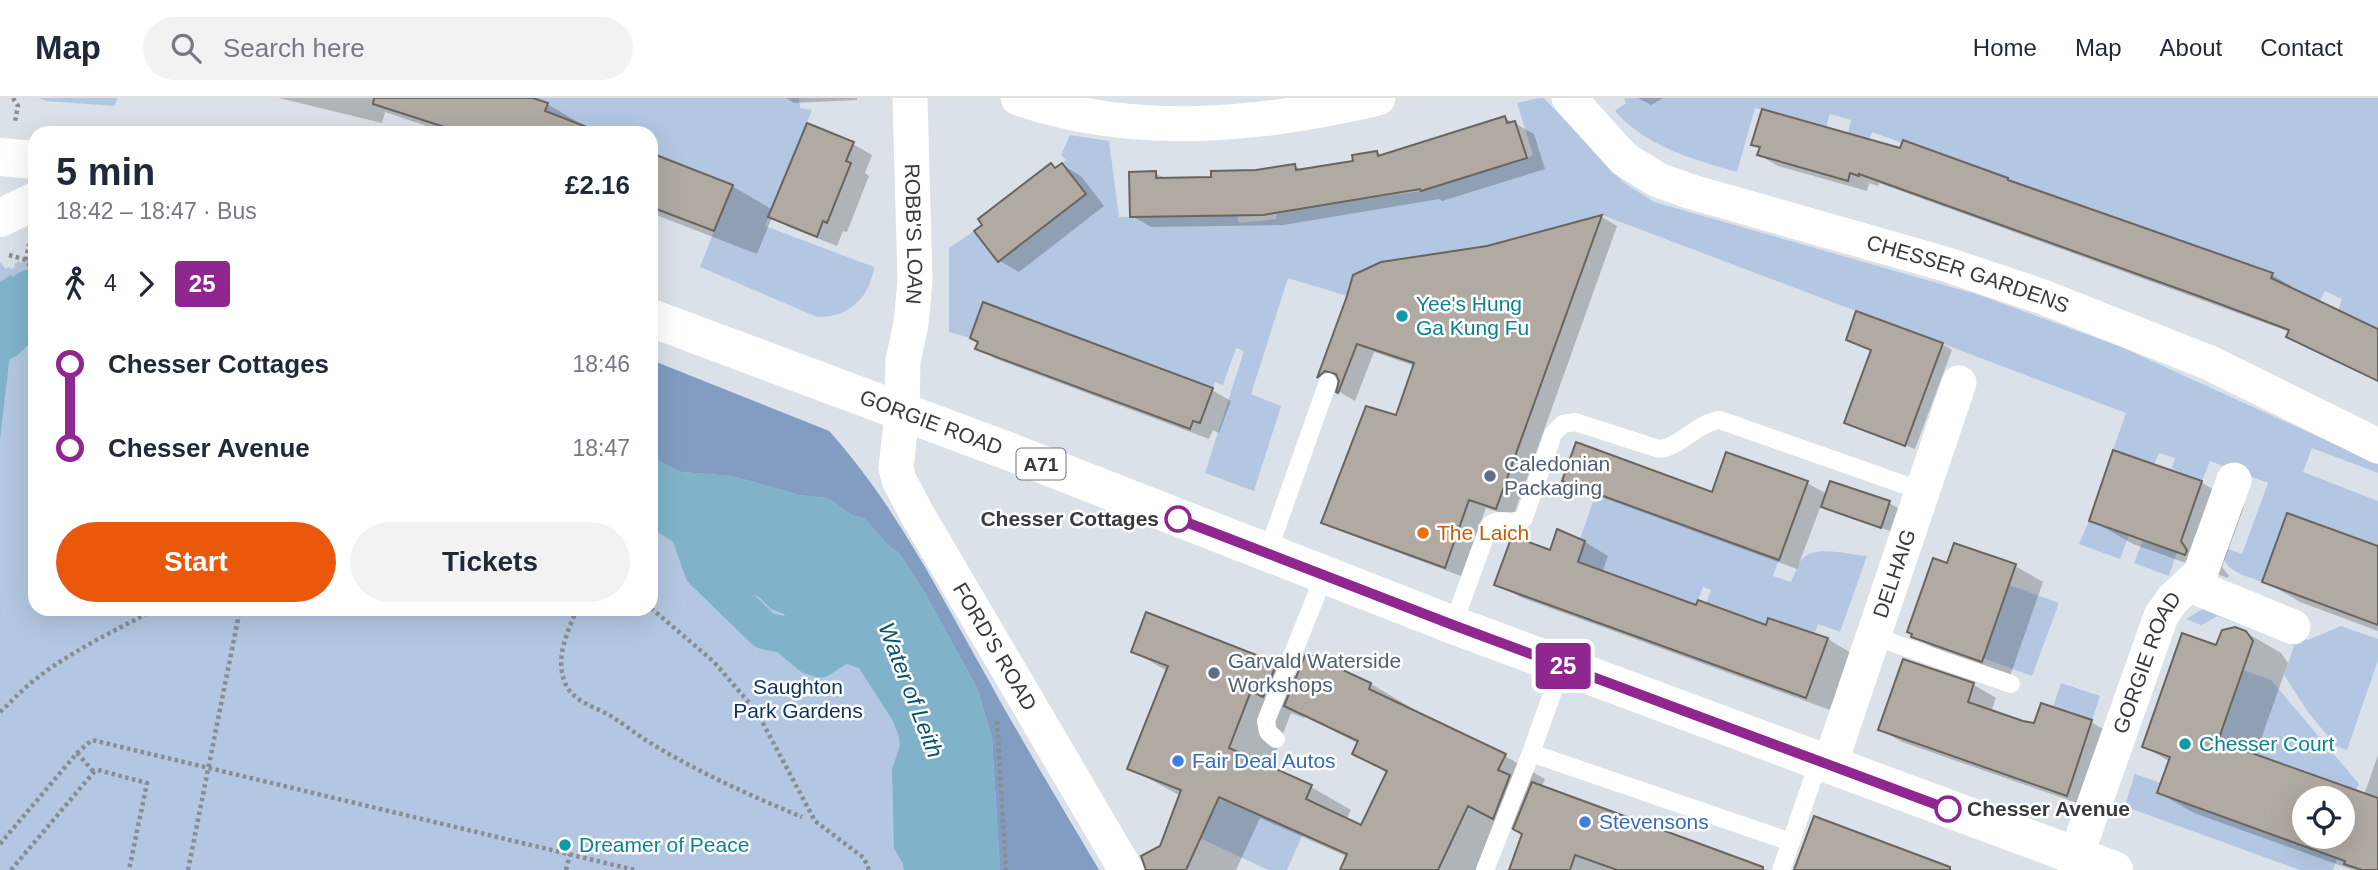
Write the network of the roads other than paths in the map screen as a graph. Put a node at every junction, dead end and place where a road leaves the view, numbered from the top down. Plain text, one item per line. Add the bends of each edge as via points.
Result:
1 (910, 98) edge
2 (1018, 98) edge
3 (1378, 98) edge
4 (1569, 98) edge
5 (0, 157) edge
6 (28, 159) edge
7 (28, 204) edge
8 (0, 218) edge
9 (658, 321) edge
10 (1328, 382) dead end
11 (1959, 383) dead end
12 (902, 414) junction
13 (2378, 446) edge
14 (1922, 491) junction
15 (2230, 499) dead end
16 (1267, 554) junction
17 (1324, 576) junction
18 (2190, 584) junction
19 (1453, 625) junction
20 (2293, 627) dead end
21 (1873, 636) junction
22 (1562, 666) junction
23 (2011, 684) dead end
24 (1276, 739) dead end
25 (1531, 753) junction
26 (1824, 763) junction
27 (1791, 842) junction
28 (2076, 856) junction
29 (1126, 870) edge
30 (1485, 870) edge
31 (1781, 870) edge
32 (2114, 870) edge

1 - 12 street, ROBB'S LOAN via 915,281 903,361
2 - 3 street via 1079,114 1162,125 1269,117
4 - 13 street, CHESSER GARDENS via 1618,153 1658,180 2043,297 2210,363
5 - 6 main road
7 - 8 main road
9 - 12 main road, GORGIE ROAD / A71
10 - 16 lane
11 - 14 street, DELHAIG
12 - 16 main road, GORGIE ROAD / A71
12 - 29 street, FORD'S ROAD via 896,468 899,480
14 - 19 lane via 1720,420 1660,449 1575,422 1563,424 1553,434 1524,519 1498,520 1489,526
14 - 21 street, DELHAIG
15 - 18 street, GORGIE ROAD via 2207,560
16 - 17 main road, GORGIE ROAD / A71
17 - 19 main road, GORGIE ROAD / A71
17 - 24 lane via 1266,721 1268,732
18 - 20 street
18 - 28 street, GORGIE ROAD via 2167,606 2142,644
19 - 22 main road, GORGIE ROAD / A71
21 - 23 lane
21 - 26 street, DELHAIG
22 - 25 lane
22 - 26 main road, GORGIE ROAD / A71
25 - 27 lane via 1658,789
25 - 30 lane
26 - 27 lane
26 - 28 main road, GORGIE ROAD / A71
27 - 31 lane
28 - 32 main road, GORGIE ROAD / A71

